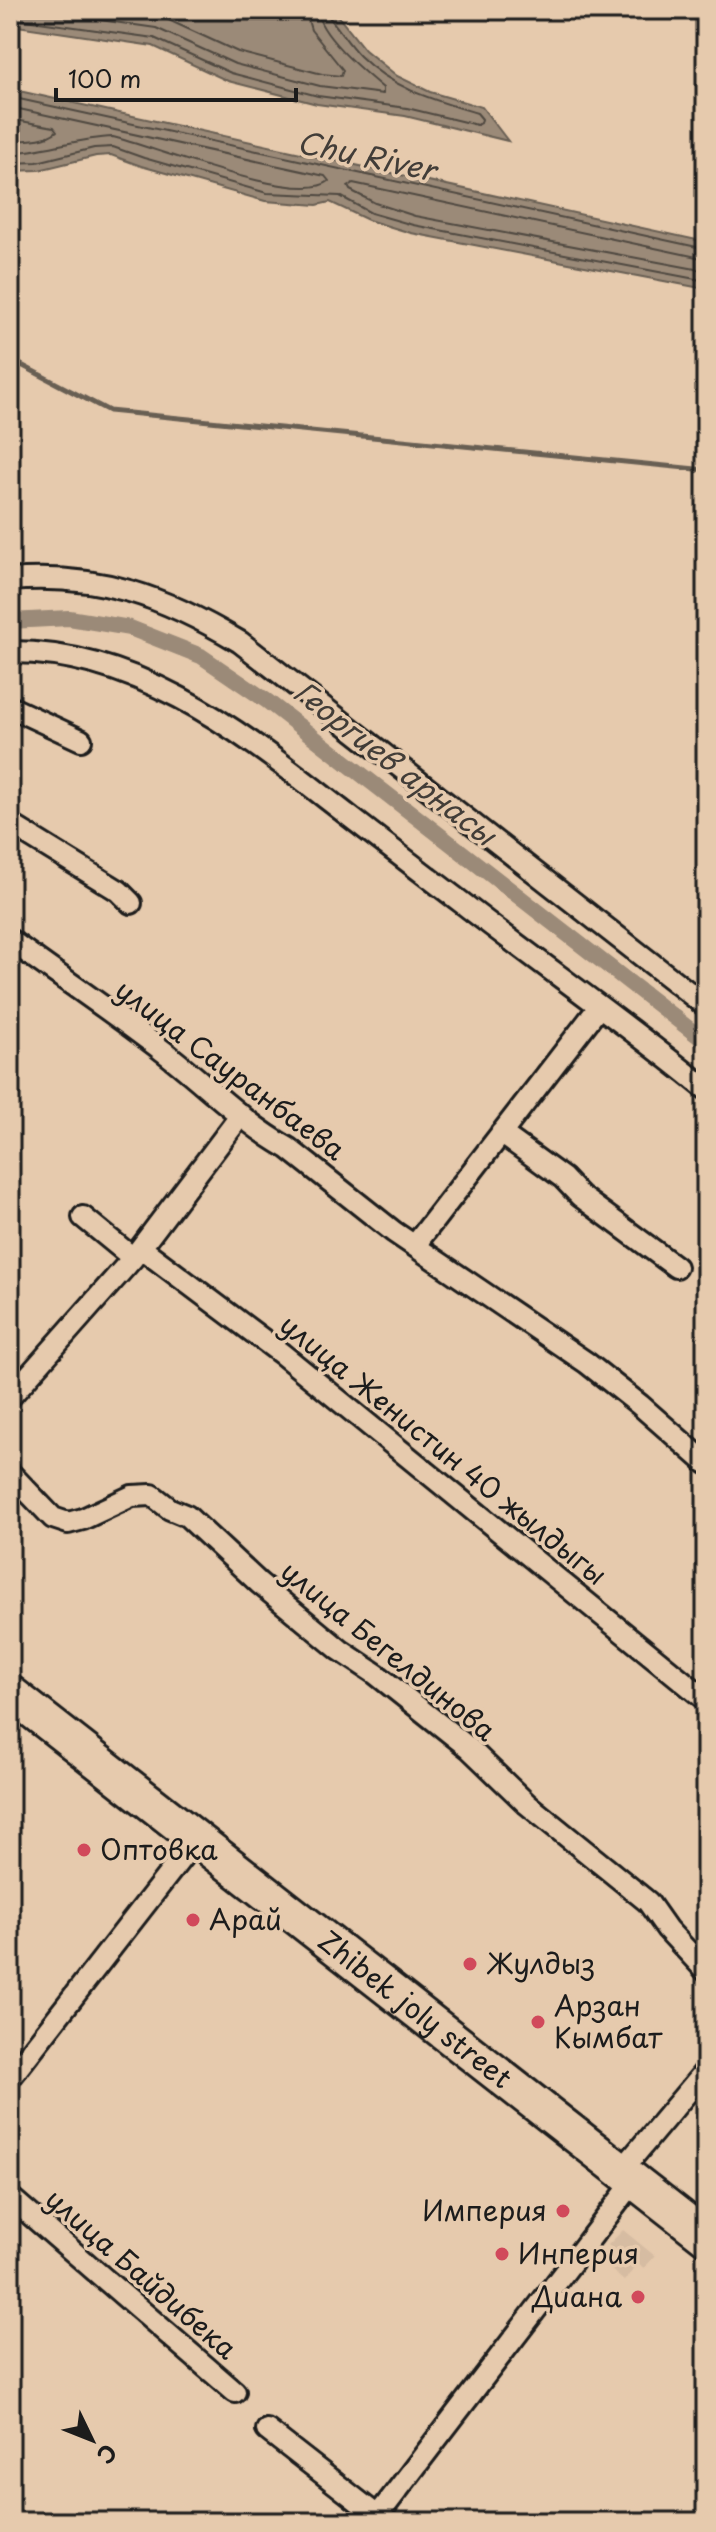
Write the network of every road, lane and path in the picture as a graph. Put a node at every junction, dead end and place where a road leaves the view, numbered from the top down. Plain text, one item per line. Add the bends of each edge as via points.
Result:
1 (10, 580) edge
2 (10, 652) edge
3 (10, 707) edge
4 (81, 740) dead end
5 (10, 824) edge
6 (131, 903) dead end
7 (10, 940) edge
8 (706, 1006) edge
9 (599, 1007) junction
10 (706, 1089) edge
11 (241, 1115) junction
12 (501, 1133) junction
13 (83, 1217) dead end
14 (415, 1245) junction
15 (137, 1253) junction
16 (676, 1267) dead end
17 (10, 1397) edge
18 (706, 1463) edge
19 (10, 1473) edge
20 (10, 1693) edge
21 (706, 1700) edge
22 (196, 1839) junction
23 (706, 1971) edge
24 (706, 2070) edge
25 (10, 2078) edge
26 (628, 2175) junction
27 (10, 2197) edge
28 (706, 2237) edge
29 (235, 2392) dead end
30 (267, 2430) dead end
31 (379, 2520) edge

1 - 8 street via 91,581 143,594 240,642
2 - 9 street via 87,660 188,700 283,764
3 - 4 street
5 - 6 street
7 - 11 street, улица Сауранбаева via 163,1050
9 - 10 street
9 - 12 street
11 - 14 street, улица Сауранбаева
11 - 15 street
12 - 14 street
12 - 16 street
13 - 15 street, улица Женистин 40 жылдыгы
14 - 18 street, улица Сауранбаева via 587,1363
15 - 17 street
15 - 21 street, улица Женистин 40 жылдыгы via 282,1354
19 - 23 street, улица Бегелдинова via 61,1522 152,1495 187,1516 259,1583 469,1748 527,1804 648,1902
20 - 22 highway, Zhibek joly street
22 - 25 street
22 - 26 highway, Zhibek joly street
24 - 26 street
26 - 28 highway, Zhibek joly street
26 - 31 street
27 - 29 street, улица Байдибека
30 - 31 street

